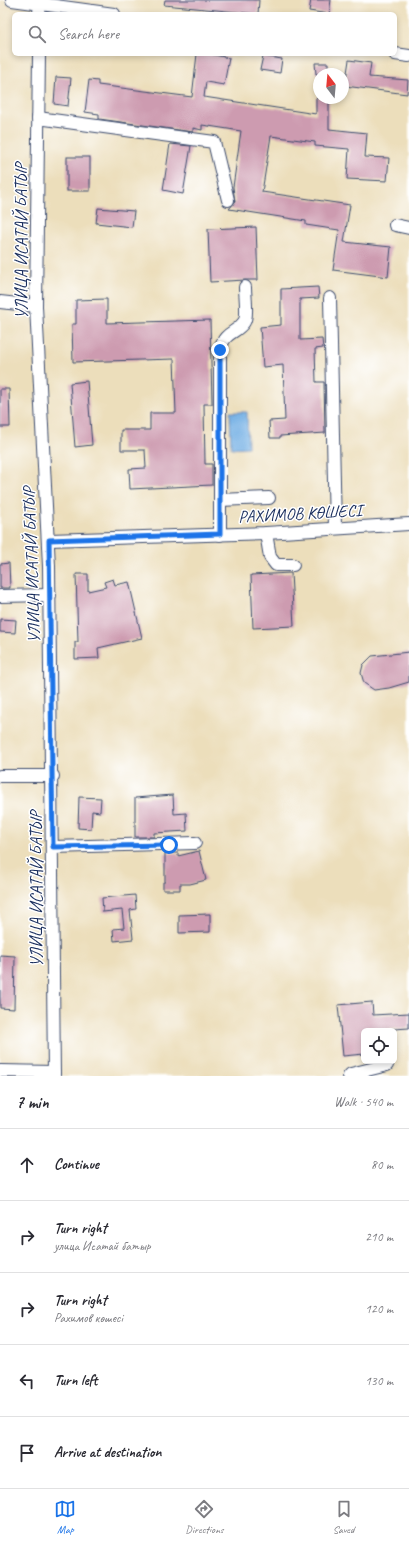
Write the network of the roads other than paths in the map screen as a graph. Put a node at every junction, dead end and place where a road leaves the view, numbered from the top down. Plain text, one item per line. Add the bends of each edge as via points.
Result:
1 (12, 0) edge
2 (39, 6) edge
3 (95, 12) edge
4 (397, 54) edge
5 (39, 56) edge
6 (409, 56) edge
7 (38, 118) junction
8 (228, 200) dead end
9 (396, 224) dead end
10 (409, 228) edge
11 (245, 287) dead end
12 (330, 298) dead end
13 (0, 302) edge
14 (36, 306) junction
15 (270, 498) dead end
16 (220, 500) junction
17 (409, 524) edge
18 (335, 528) junction
19 (266, 533) junction
20 (220, 534) junction
21 (49, 540) junction
22 (293, 564) dead end
23 (50, 594) junction
24 (0, 596) edge
25 (0, 776) edge
26 (53, 776) junction
27 (195, 843) dead end
28 (53, 847) junction
29 (387, 1065) dead end
30 (0, 1071) edge
31 (54, 1074) edge
32 (349, 1076) edge

1 - 2 street
2 - 3 street
4 - 6 street
5 - 7 street, УЛИЦА ИСАТАЙ БАТЫР
7 - 8 street via 214,142
7 - 14 street, УЛИЦА ИСАТАЙ БАТЫР
9 - 10 street
11 - 16 street via 244,322 224,338 220,350
12 - 18 street
13 - 14 street
14 - 21 street, УЛИЦА ИСАТАЙ БАТЫР
15 - 16 street
16 - 20 street
17 - 18 street, РАХИМОВ КӨШЕСІ
18 - 19 street, РАХИМОВ КӨШЕСІ
19 - 20 street, РАХИМОВ КӨШЕСІ
19 - 22 street via 270,557 276,565
20 - 21 street, РАХИМОВ КӨШЕСІ
21 - 23 street, УЛИЦА ИСАТАЙ БАТЫР
23 - 24 street
23 - 26 street, УЛИЦА ИСАТАЙ БАТЫР
25 - 26 street
26 - 28 street, УЛИЦА ИСАТАЙ БАТЫР
27 - 28 street
28 - 31 street, УЛИЦА ИСАТАЙ БАТЫР
29 - 32 street
30 - 31 street

